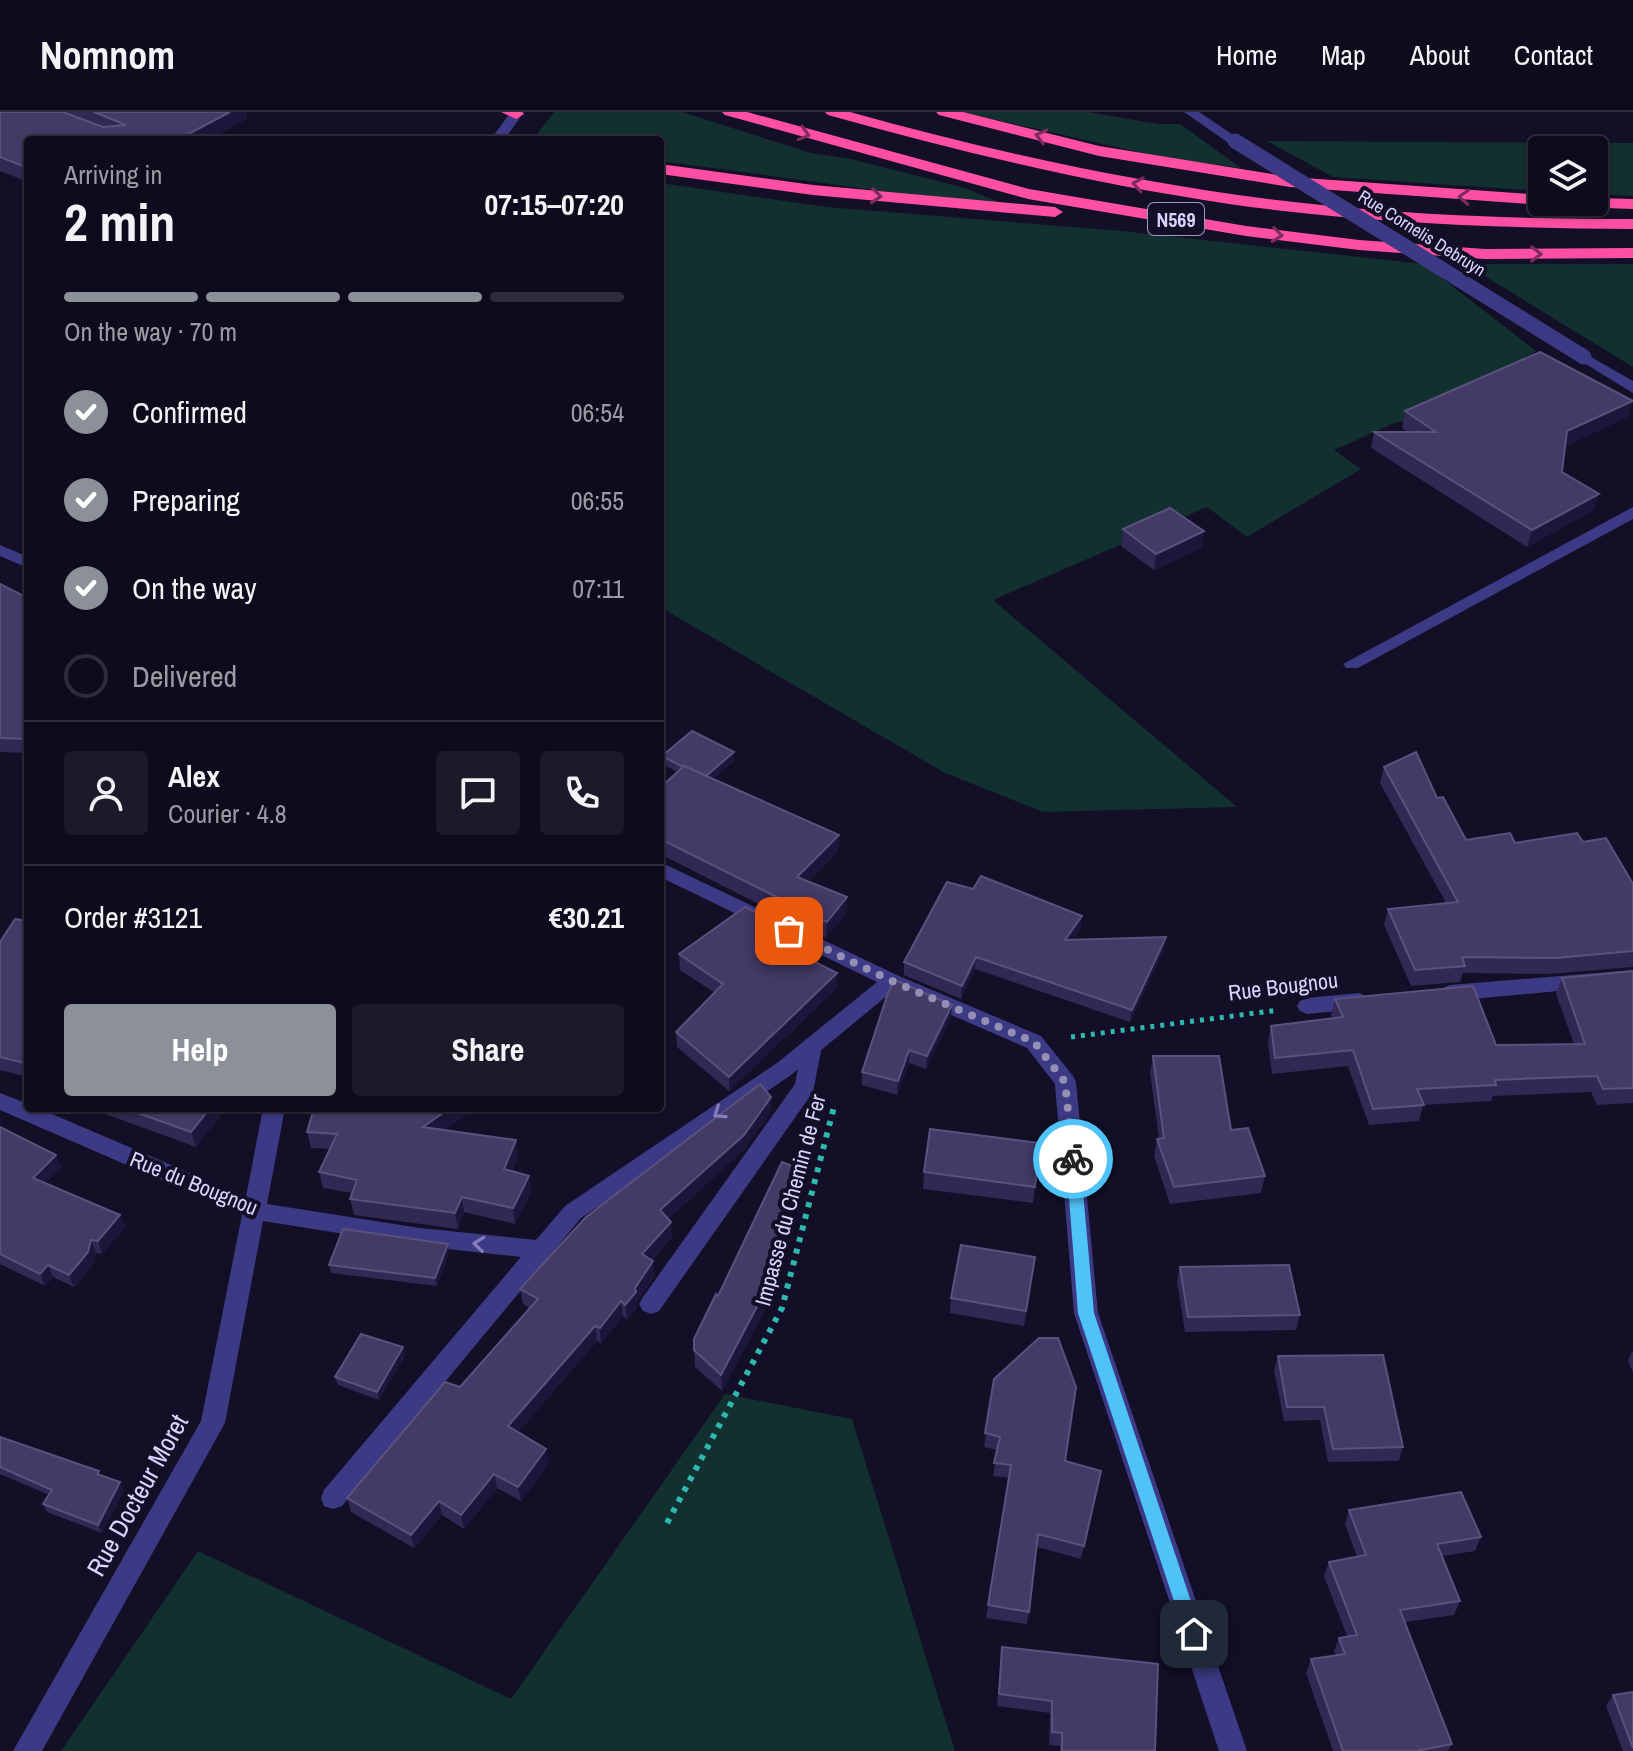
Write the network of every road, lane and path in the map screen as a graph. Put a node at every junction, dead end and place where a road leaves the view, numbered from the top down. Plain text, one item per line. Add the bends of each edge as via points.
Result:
1 (730, 112) edge
2 (833, 112) edge
3 (944, 112) edge
4 (1190, 112) edge
5 (514, 113) edge
6 (500, 136) edge
7 (664, 170) edge
8 (1528, 199) edge
9 (1608, 203) edge
10 (1633, 204) edge
11 (1633, 224) edge
12 (1231, 229) junction
13 (1633, 253) edge
14 (1633, 388) edge
15 (1633, 512) edge
16 (0, 550) edge
17 (24, 561) edge
18 (1352, 664) dead end
19 (664, 871) edge
20 (1633, 977) edge
21 (892, 981) junction
22 (1431, 995) edge
23 (1385, 999) edge
24 (1307, 1006) joint
25 (1034, 1042) junction
26 (812, 1046) junction
27 (837, 1097) dead end
28 (0, 1101) edge
29 (24, 1111) edge
30 (26, 1112) edge
31 (273, 1112) edge
32 (256, 1211) junction
33 (541, 1250) junction
34 (651, 1304) dead end
35 (333, 1498) dead end
36 (667, 1523) dead end
37 (27, 1751) edge
38 (1233, 1751) edge

1 -> 12 highway, N569 via 1028,194
11 -> 2 highway, N569 via 1476,223 1253,204 1053,169
8 -> 3 highway via 1290,182 1099,151
4 - 14 street, Rue Cornelis Debruyn, bridge
5 - 6 street
7 -> 12 highway via 813,190
9 - 10 highway
12 -> 13 highway, N569 via 1485,254
15 - 18 street
16 - 17 street
19 - 21 street
20 - 22 street
21 - 25 street
21 - 26 street
23 - 24 street, Rue Bougnou
24 - 25 path, Rue Bougnou
25 - 38 street via 1065,1082 1086,1313
26 -> 33 street via 573,1212
26 - 34 street via 805,1086
27 - 36 path, Impasse du Chemin de Fer via 782,1308
28 - 29 street, Rue du Bougnou
30 - 32 street, Rue du Bougnou
31 - 32 street, Rue Docteur Moret
33 -> 32 street, Rue du Bougnou
32 - 37 street, Rue Docteur Moret via 213,1423
33 - 35 street

